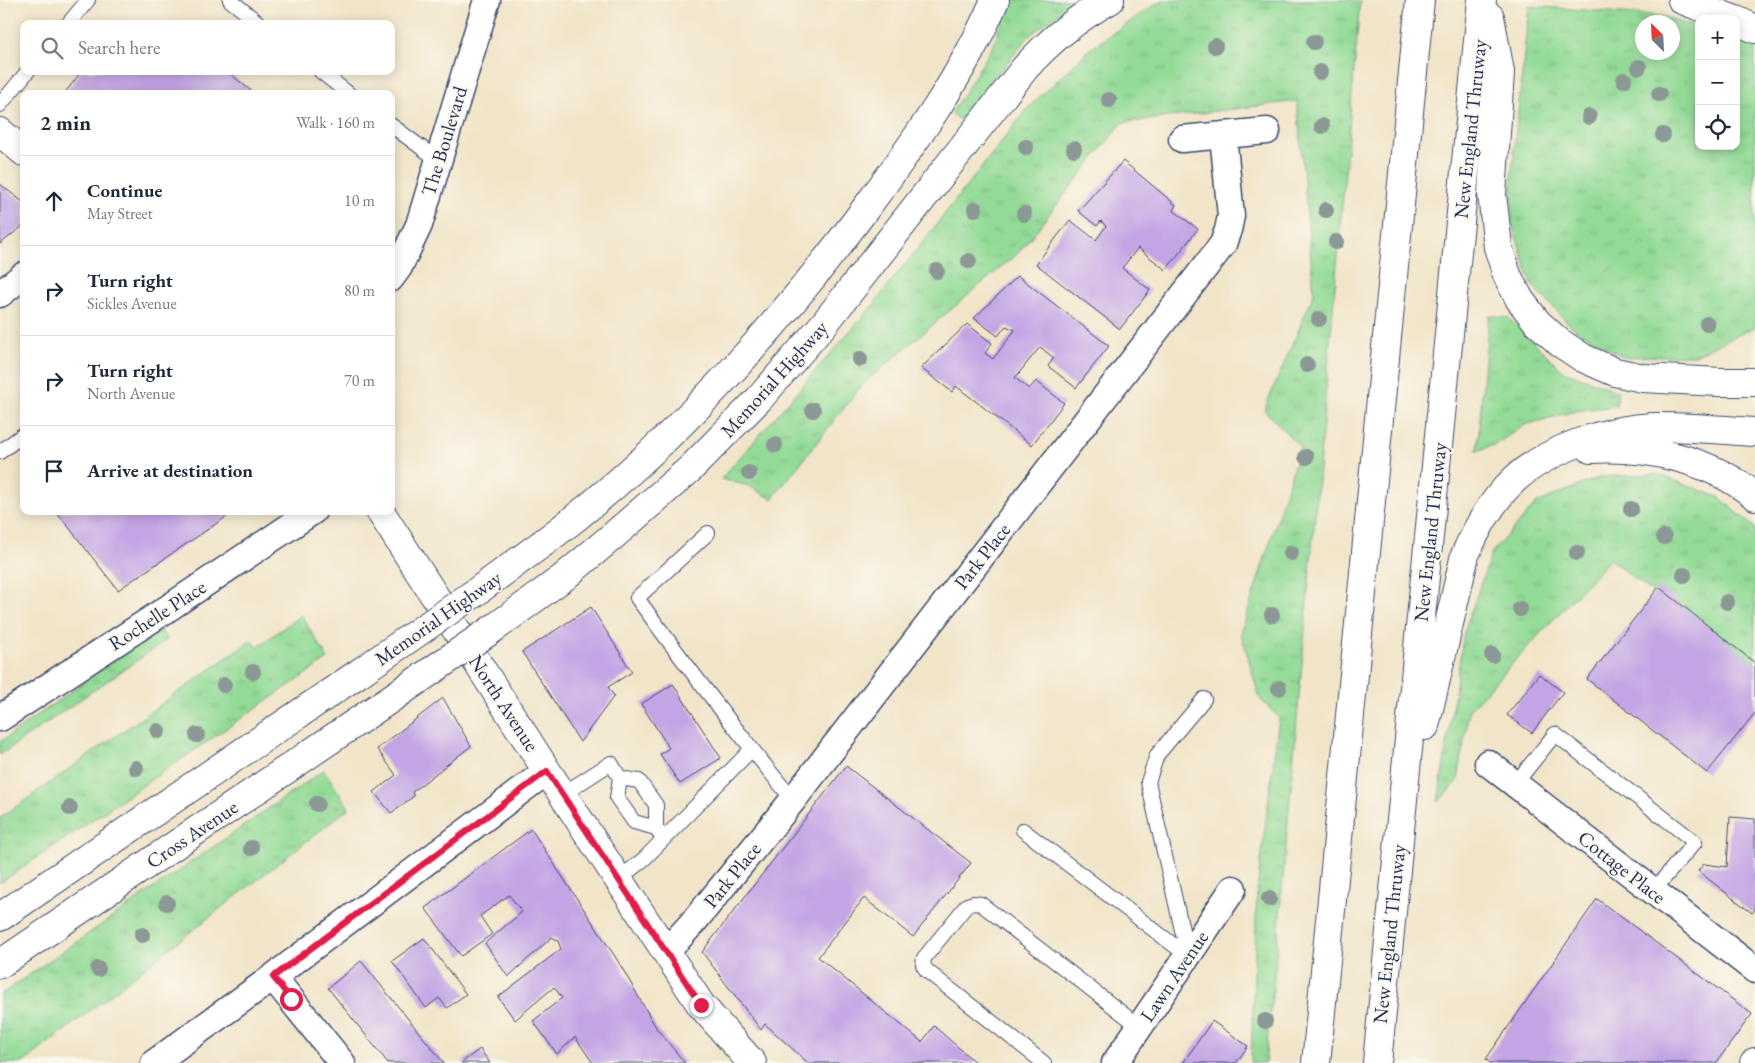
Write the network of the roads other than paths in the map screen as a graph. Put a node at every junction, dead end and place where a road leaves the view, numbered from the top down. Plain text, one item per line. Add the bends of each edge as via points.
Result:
1 (88, 0) edge
2 (230, 0) edge
3 (486, 0) edge
4 (995, 0) edge
5 (1110, 0) edge
6 (1420, 0) edge
7 (1482, 0) edge
8 (1487, 0) edge
9 (1682, 0) edge
10 (1724, 15) edge
11 (71, 20) edge
12 (255, 20) edge
13 (1740, 22) edge
14 (1755, 29) edge
15 (1489, 69) junction
16 (25, 75) edge
17 (323, 75) edge
18 (334, 89) edge
19 (0, 106) edge
20 (395, 128) edge
21 (1267, 131) dead end
22 (0, 132) edge
23 (1224, 135) junction
24 (1182, 139) dead end
25 (20, 149) edge
26 (438, 160) junction
27 (395, 272) edge
28 (20, 278) edge
29 (0, 294) edge
30 (1755, 362) edge
31 (1719, 382) junction
32 (1755, 382) edge
33 (1755, 432) edge
34 (20, 437) edge
35 (1559, 451) junction
36 (0, 452) edge
37 (1755, 496) edge
38 (308, 515) edge
39 (383, 515) edge
40 (708, 533) dead end
41 (362, 671) joint
42 (1204, 699) dead end
43 (383, 704) joint
44 (0, 718) edge
45 (752, 750) junction
46 (1488, 763) dead end
47 (547, 771) junction
48 (620, 778) junction
49 (1515, 784) junction
50 (562, 794) junction
51 (793, 800) junction
52 (1023, 830) dead end
53 (659, 834) junction
54 (1398, 842) junction
55 (619, 879) junction
56 (1233, 889) dead end
57 (1654, 891) junction
58 (0, 917) edge
59 (667, 951) junction
60 (1188, 956) junction
61 (0, 964) edge
62 (1755, 970) edge
63 (273, 977) junction
64 (1140, 1027) junction
65 (154, 1063) edge
66 (342, 1063) edge
67 (752, 1063) edge
68 (1044, 1063) edge
69 (1115, 1063) edge
70 (1316, 1063) edge
71 (1377, 1063) edge

1 - 11 lane
2 - 12 lane
3 - 26 street, The Boulevard
4 - 41 main road, Memorial Highway, bridge via 963,65 905,156 781,317 714,391 636,466 543,543
5 - 43 main road, Memorial Highway, bridge via 1087,12 1024,68 830,317 758,399 690,469 564,577
6 - 70 main road
7 - 15 main road, New England Thruway
8 - 15 main road
9 - 10 main road
13 - 14 main road
15 - 31 main road via 1492,194 1498,247 1506,275 1520,300 1537,322 1559,342 1583,358 1615,372 1643,378
15 - 54 main road, New England Thruway
16 - 19 lane
17 - 18 lane
20 - 26 lane
21 - 23 street
22 - 25 main road
23 - 24 street
23 - 51 street, Park Place via 1231,216 1223,244
26 - 27 street, The Boulevard via 419,225
28 - 29 street
30 - 31 main road
31 - 32 main road
33 - 35 main road via 1653,427 1605,435
34 - 36 lane
35 - 37 main road via 1623,449 1678,457 1726,476
35 - 54 main road via 1515,478 1486,512 1471,540 1457,584
38 - 44 street, Rochelle Place
39 - 47 main road, North Avenue
40 - 45 lane via 637,598
41 - 58 main road, Cross Avenue
42 - 60 lane via 1157,755 1148,782
43 - 61 main road, Cross Avenue
45 - 51 lane
45 - 53 lane
46 - 49 street, Cottage Place
47 - 50 main road, North Avenue
47 - 63 street
48 - 50 lane via 611,763
48 - 53 lane via 617,798 634,822
48 - 53 lane via 639,781 656,805
49 - 57 street, Cottage Place
49 - 57 lane via 1555,734 1695,842
50 - 55 main road, North Avenue
51 - 59 street, Park Place
52 - 60 lane
53 - 55 lane
54 - 71 main road, New England Thruway
55 - 59 main road, North Avenue
56 - 60 street, Lawn Avenue
57 - 62 street, Cottage Place
59 - 67 main road, North Avenue via 701,1005
60 - 64 street, Lawn Avenue
63 - 65 street
63 - 66 street
64 - 68 lane via 981,904 967,905 924,958 923,965
64 - 69 street, Lawn Avenue

